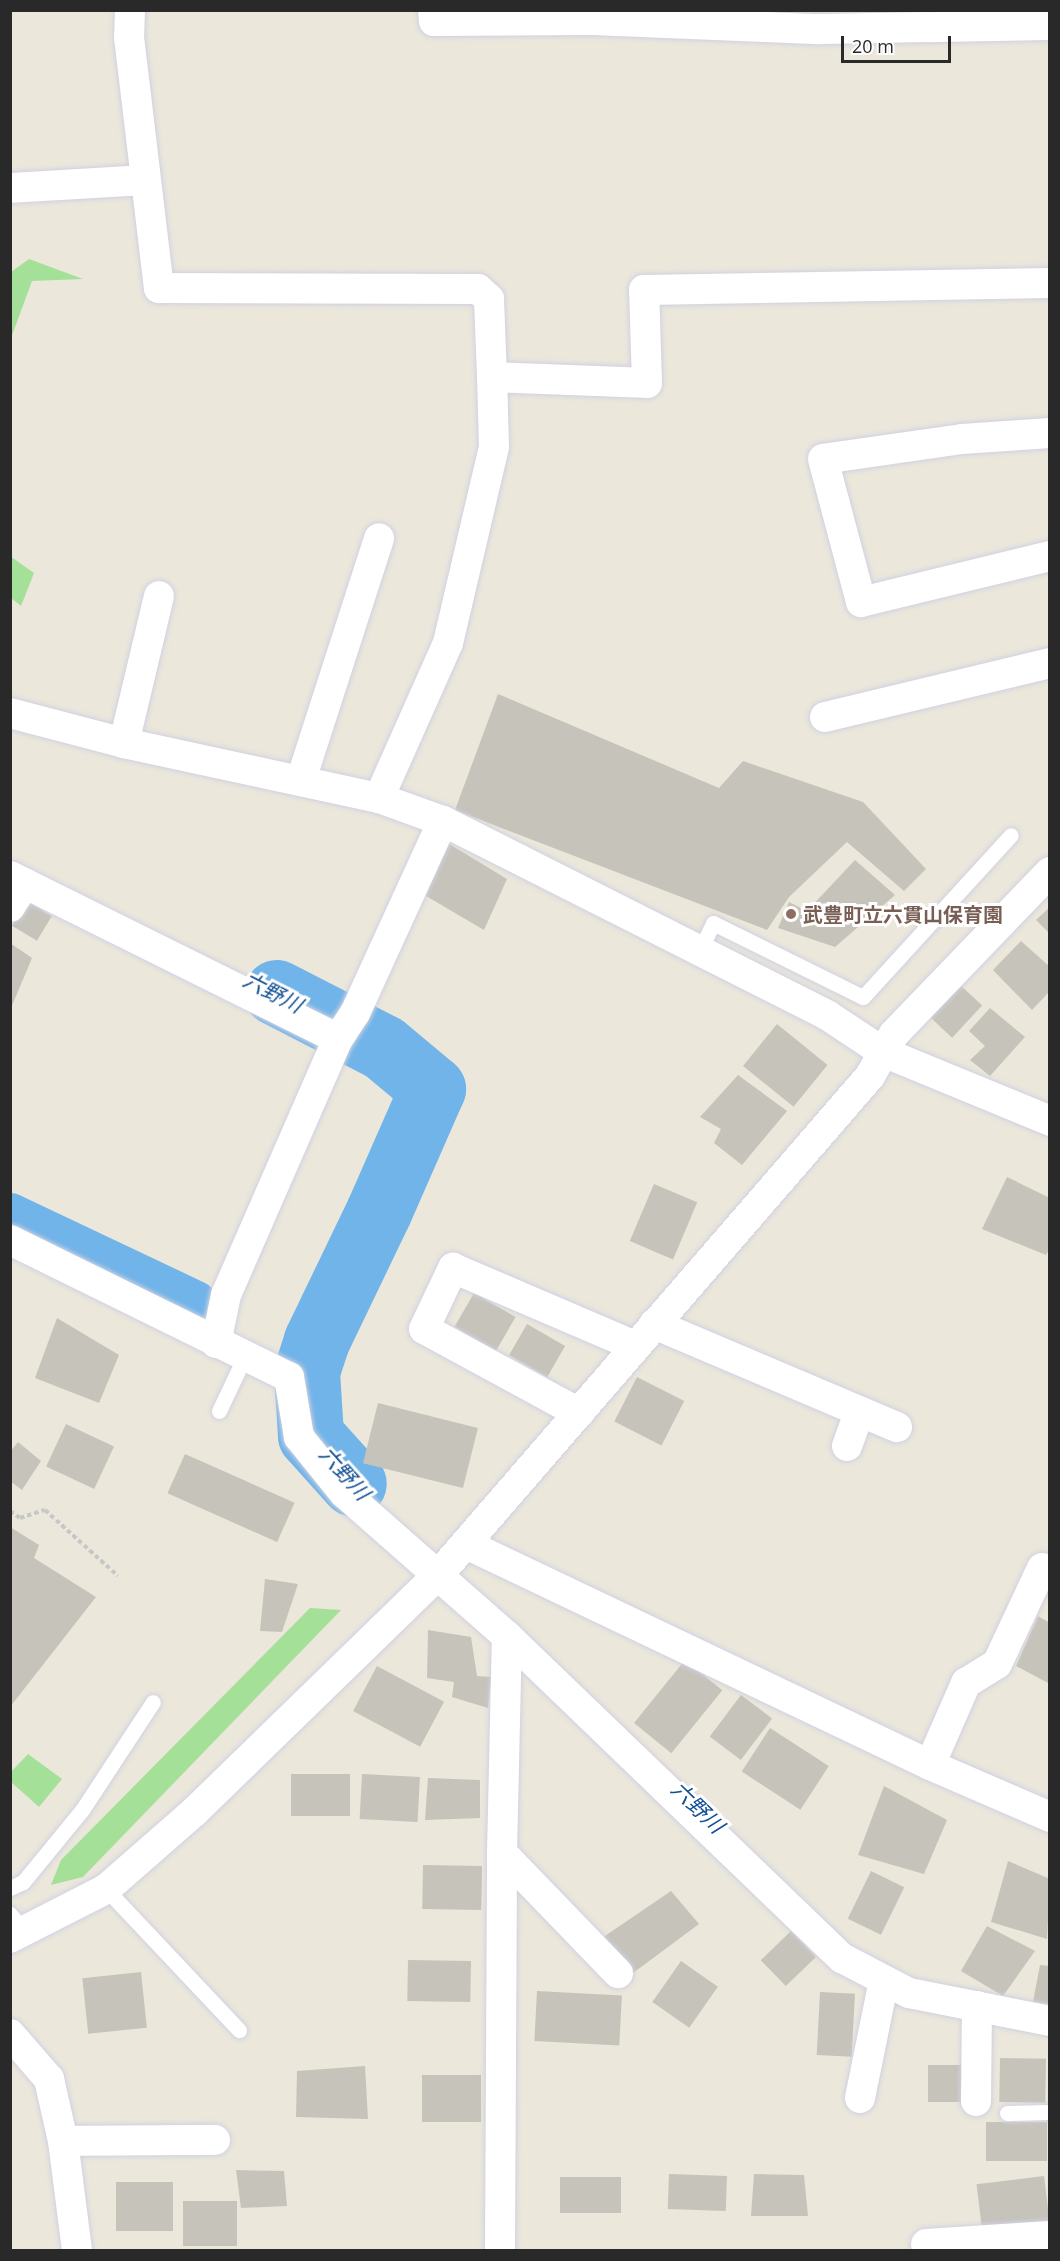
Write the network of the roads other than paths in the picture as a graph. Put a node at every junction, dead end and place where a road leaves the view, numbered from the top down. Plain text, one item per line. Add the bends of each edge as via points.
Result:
1 (130, 10) edge
2 (433, 10) edge
3 (1050, 25) edge
4 (144, 180) junction
5 (10, 188) edge
6 (1050, 283) edge
7 (492, 377) junction
8 (1050, 433) edge
9 (379, 538) dead end
10 (1050, 556) edge
11 (159, 596) dead end
12 (1050, 663) edge
13 (10, 713) edge
14 (825, 717) dead end
15 (124, 743) junction
16 (301, 780) junction
17 (379, 798) junction
18 (443, 820) junction
19 (1011, 835) dead end
20 (1050, 872) edge
21 (15, 889) edge
22 (700, 950) junction
23 (344, 1029) junction
24 (883, 1052) junction
25 (1047, 1115) edge
26 (10, 1240) edge
27 (644, 1335) junction
28 (216, 1342) junction
29 (245, 1356) junction
30 (219, 1411) dead end
31 (860, 1411) junction
32 (579, 1413) junction
33 (897, 1427) dead end
34 (847, 1446) dead end
35 (449, 1563) junction
36 (1042, 1568) dead end
37 (507, 1636) junction
38 (153, 1702) dead end
39 (930, 1765) junction
40 (1050, 1817) edge
41 (502, 1853) junction
42 (10, 1888) edge
43 (106, 1889) junction
44 (16, 1928) edge
45 (618, 1973) dead end
46 (884, 1980) junction
47 (977, 2006) junction
48 (1050, 2021) edge
49 (239, 2030) dead end
50 (10, 2034) edge
51 (860, 2098) dead end
52 (976, 2101) dead end
53 (1050, 2112) edge
54 (1007, 2113) dead end
55 (215, 2139) dead end
56 (63, 2141) junction
57 (1050, 2236) edge
58 (926, 2244) dead end
59 (77, 2250) edge
60 (500, 2250) edge

1 - 4 street via 129,37
2 - 3 street via 434,21 592,20 820,29
4 - 5 street
4 - 7 street via 159,288 478,290 489,299
6 - 7 street via 644,290 647,383
7 - 17 street via 494,447 448,643
8 - 10 street via 962,439 823,459 861,602
9 - 16 street
11 - 15 street
12 - 14 street
13 - 15 street
15 - 16 street
16 - 17 street
17 - 18 street
18 - 22 street
18 - 23 street
19 - 22 lane via 863,997 713,923
20 - 24 street via 894,1034
21 - 23 street
22 - 24 street via 827,1015
23 - 28 street via 226,1295
24 - 25 street
24 - 27 street via 870,1076
26 - 28 street
27 - 31 street
27 - 32 street
27 - 32 street via 453,1268 424,1329
28 - 29 street
29 - 30 lane
29 - 35 street via 289,1377 299,1437 344,1493
31 - 33 street
31 - 34 street
32 - 35 street
35 - 37 street
35 - 39 street
35 - 43 street via 194,1812
36 - 39 street via 997,1664 966,1683
37 - 41 street
37 - 46 street via 842,1958
38 - 42 lane via 82,1810 22,1882
39 - 40 street
41 - 45 street
41 - 60 street
43 - 44 street
43 - 49 lane
46 - 47 street via 909,1993
46 - 51 street
47 - 48 street
47 - 52 street
50 - 56 street via 48,2079
53 - 54 lane
55 - 56 street
56 - 59 street
57 - 58 street

